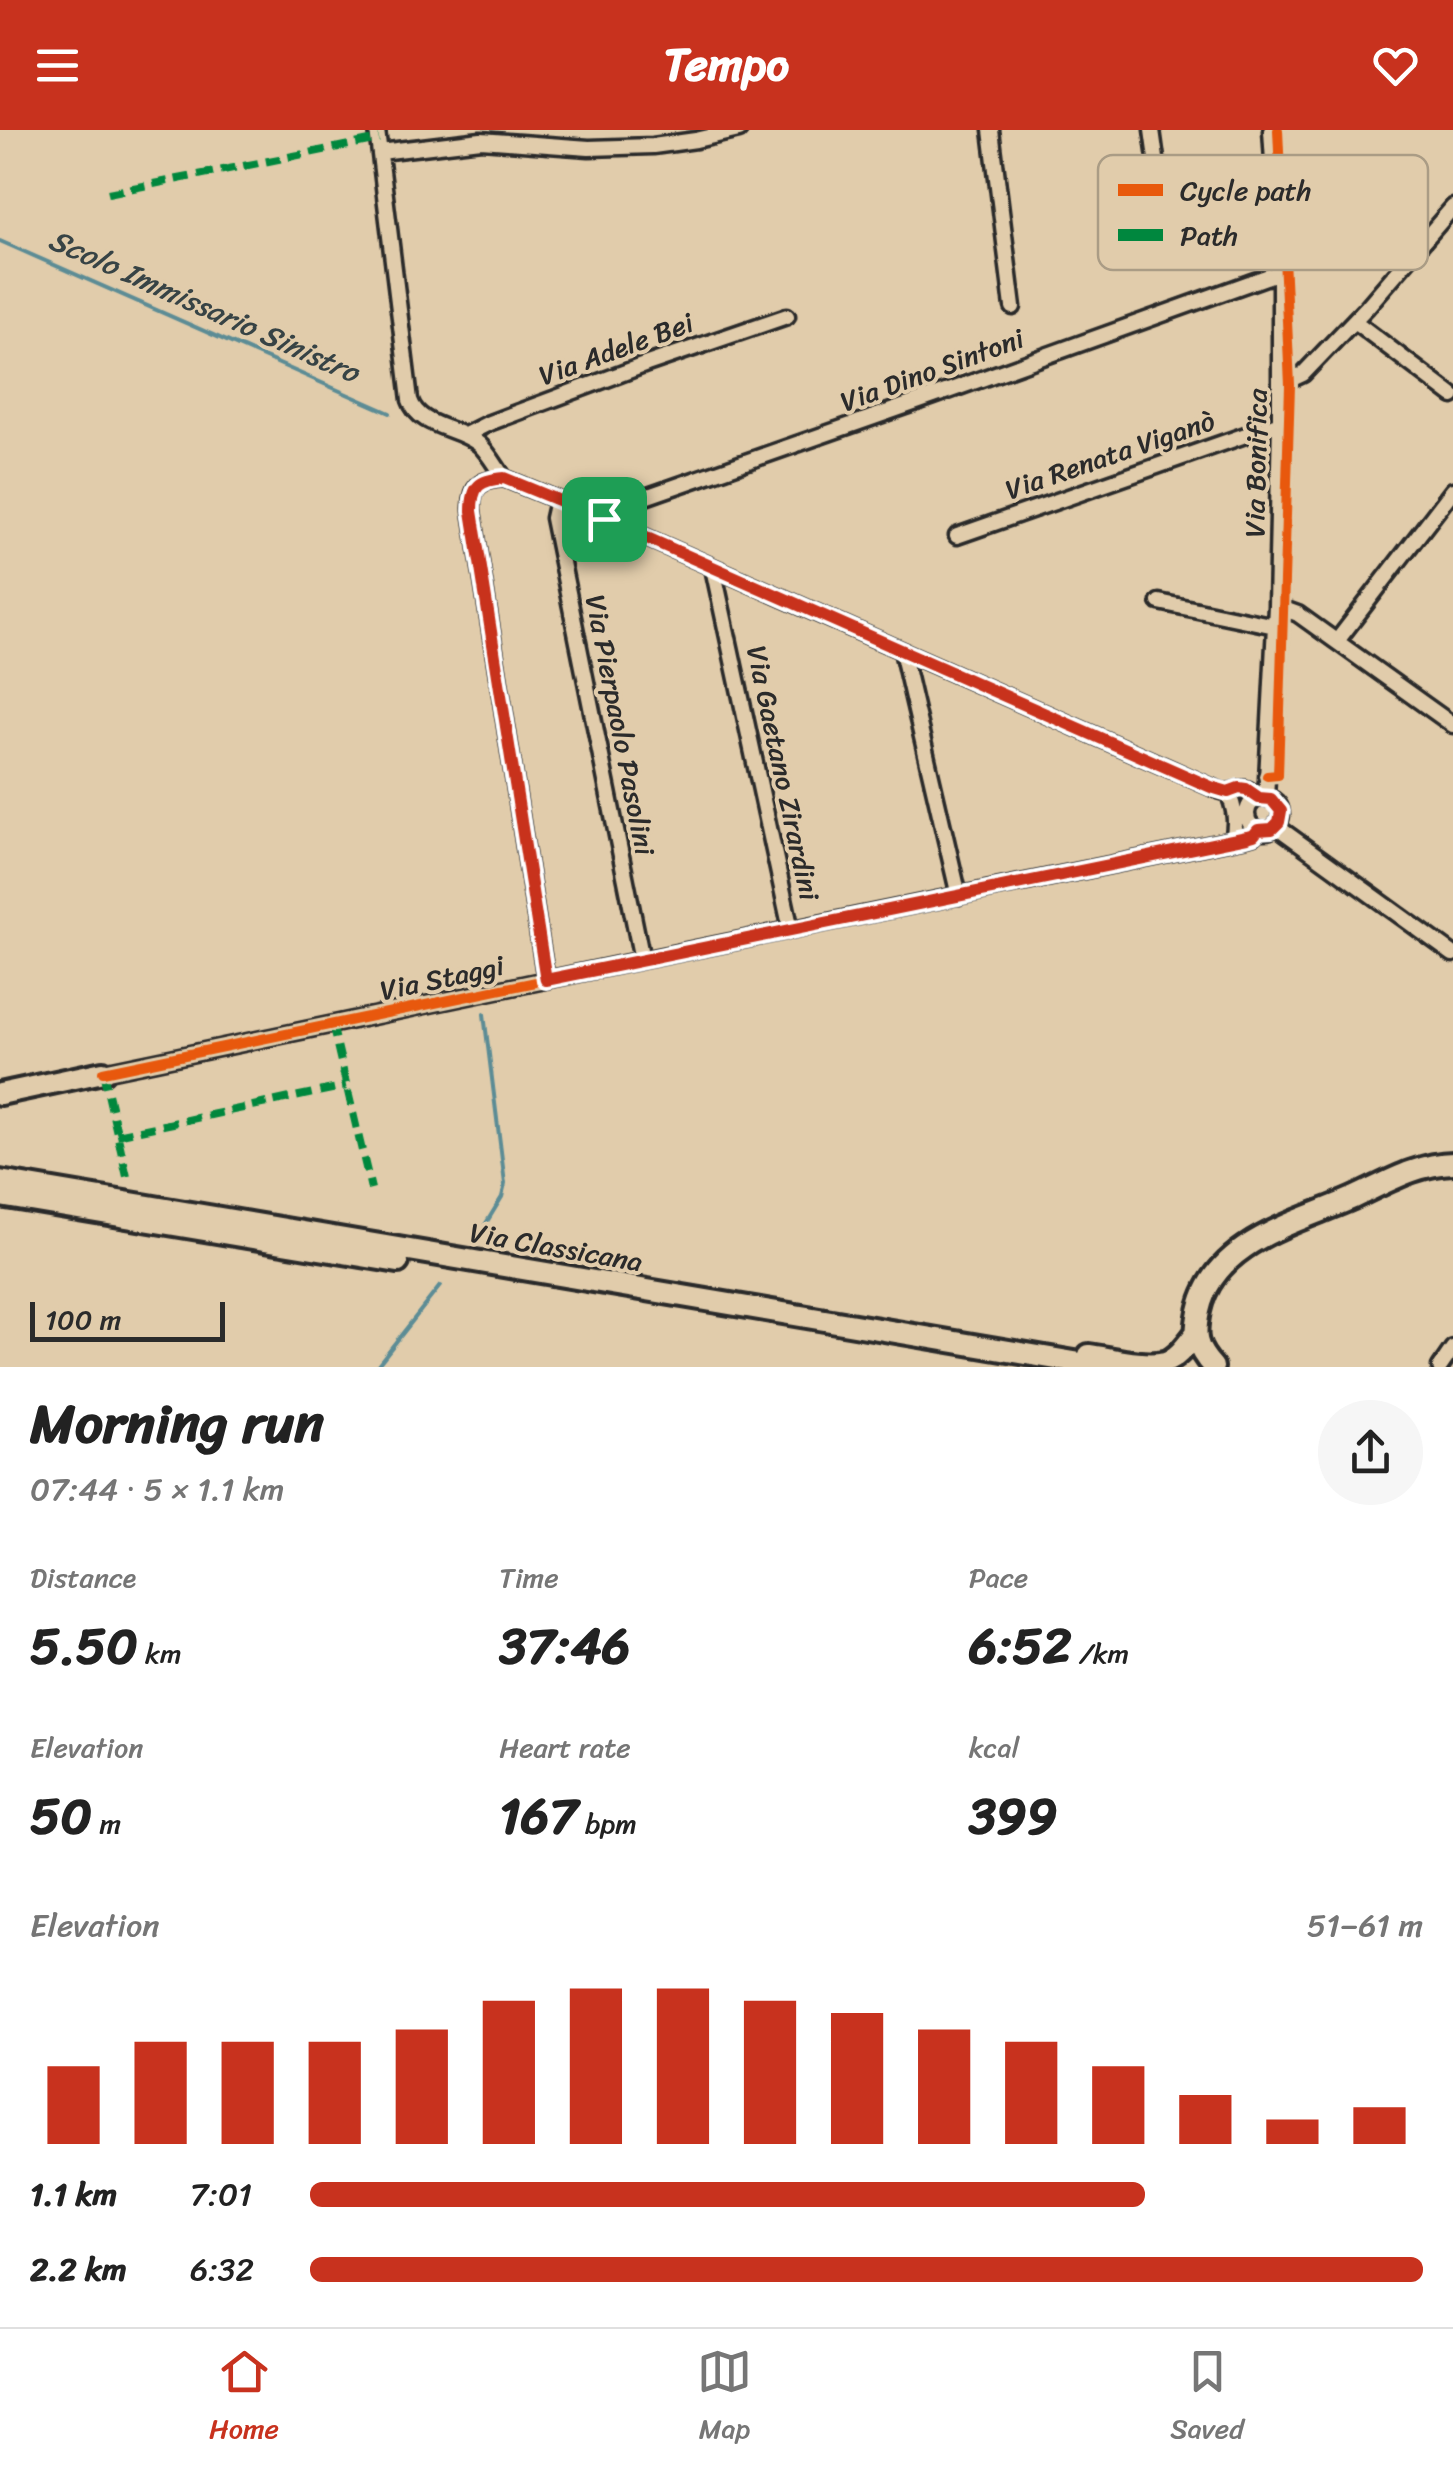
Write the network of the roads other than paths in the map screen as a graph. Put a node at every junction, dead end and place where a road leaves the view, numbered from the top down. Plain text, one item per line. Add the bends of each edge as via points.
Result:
1 (378, 130) edge
2 (739, 130) edge
3 (991, 130) edge
4 (1152, 130) edge
5 (1272, 130) edge
6 (480, 135) edge
7 (380, 152) junction
8 (1155, 155) edge
9 (1273, 155) edge
10 (1453, 208) edge
11 (1428, 237) edge
12 (1399, 270) edge
13 (1280, 272) joint
14 (1013, 307) dead end
15 (787, 316) dead end
16 (1354, 321) junction
17 (1280, 380) junction
18 (1453, 396) edge
19 (1280, 423) junction
20 (465, 435) junction
21 (504, 478) junction
22 (1453, 490) edge
23 (557, 500) junction
24 (604, 519) junction
25 (956, 536) dead end
26 (714, 568) junction
27 (1159, 602) dead end
28 (1276, 606) junction
29 (1275, 626) junction
30 (1337, 641) junction
31 (902, 651) junction
32 (1453, 725) edge
33 (1228, 792) junction
34 (1262, 798) junction
35 (1276, 826) junction
36 (1258, 830) junction
37 (1233, 839) junction
38 (959, 896) junction
39 (791, 930) junction
40 (1453, 954) edge
41 (642, 960) junction
42 (546, 980) junction
43 (103, 1072) joint
44 (0, 1094) edge
45 (1453, 1163) edge
46 (0, 1181) edge
47 (0, 1196) edge
48 (1196, 1334) junction
49 (1453, 1348) edge
50 (1017, 1359) edge
51 (1104, 1367) edge
52 (1212, 1367) edge
53 (1440, 1367) edge

1 - 7 street
2 - 6 street via 653,146 589,148
3 - 14 street
4 - 8 street
5 - 9 street, Via Bonifica
6 - 7 street
7 - 20 street via 410,400 422,418
10 - 11 street
12 - 16 street
13 - 17 street, Via Bonifica
13 - 24 street, Via Dino Sintoni via 631,502
15 - 20 street, Via Adele Bei
16 - 17 street via 1303,374
16 - 18 street
17 - 19 street, Via Bonifica
19 - 25 street, Via Renata Viganò
19 - 28 street, Via Bonifica
20 - 21 street via 482,446
21 - 23 street
21 - 42 street via 476,487 472,511
22 - 30 street
23 - 24 street
23 - 41 street, Via Pierpaolo Pasolini via 553,518
24 - 26 street
26 - 31 street
26 - 39 street, Via Gaetano Zirardini
27 - 29 street
28 - 29 street, Via Bonifica
28 - 30 street
29 - 34 street, Via Bonifica
30 - 32 street
31 - 33 street
31 - 38 street
33 - 34 street via 1246,789
33 - 37 street
34 - 35 street via 1281,811
34 - 36 street via 1248,817
35 - 36 street
35 - 40 street
36 - 37 street, Via Staggi
37 - 38 street, Via Staggi
38 - 39 street, Via Staggi
39 - 41 street, Via Staggi
41 - 42 street, Via Staggi
42 - 43 street, Via Staggi
43 - 44 highway
45 - 48 highway via 1430,1164 1258,1238 1229,1258 1210,1283
46 - 50 highway, Via Classicana
47 - 50 highway, Via Classicana
48 - 50 highway via 1164,1362 1046,1348
48 - 52 highway
49 - 53 street
50 - 51 highway, Via Classicana

